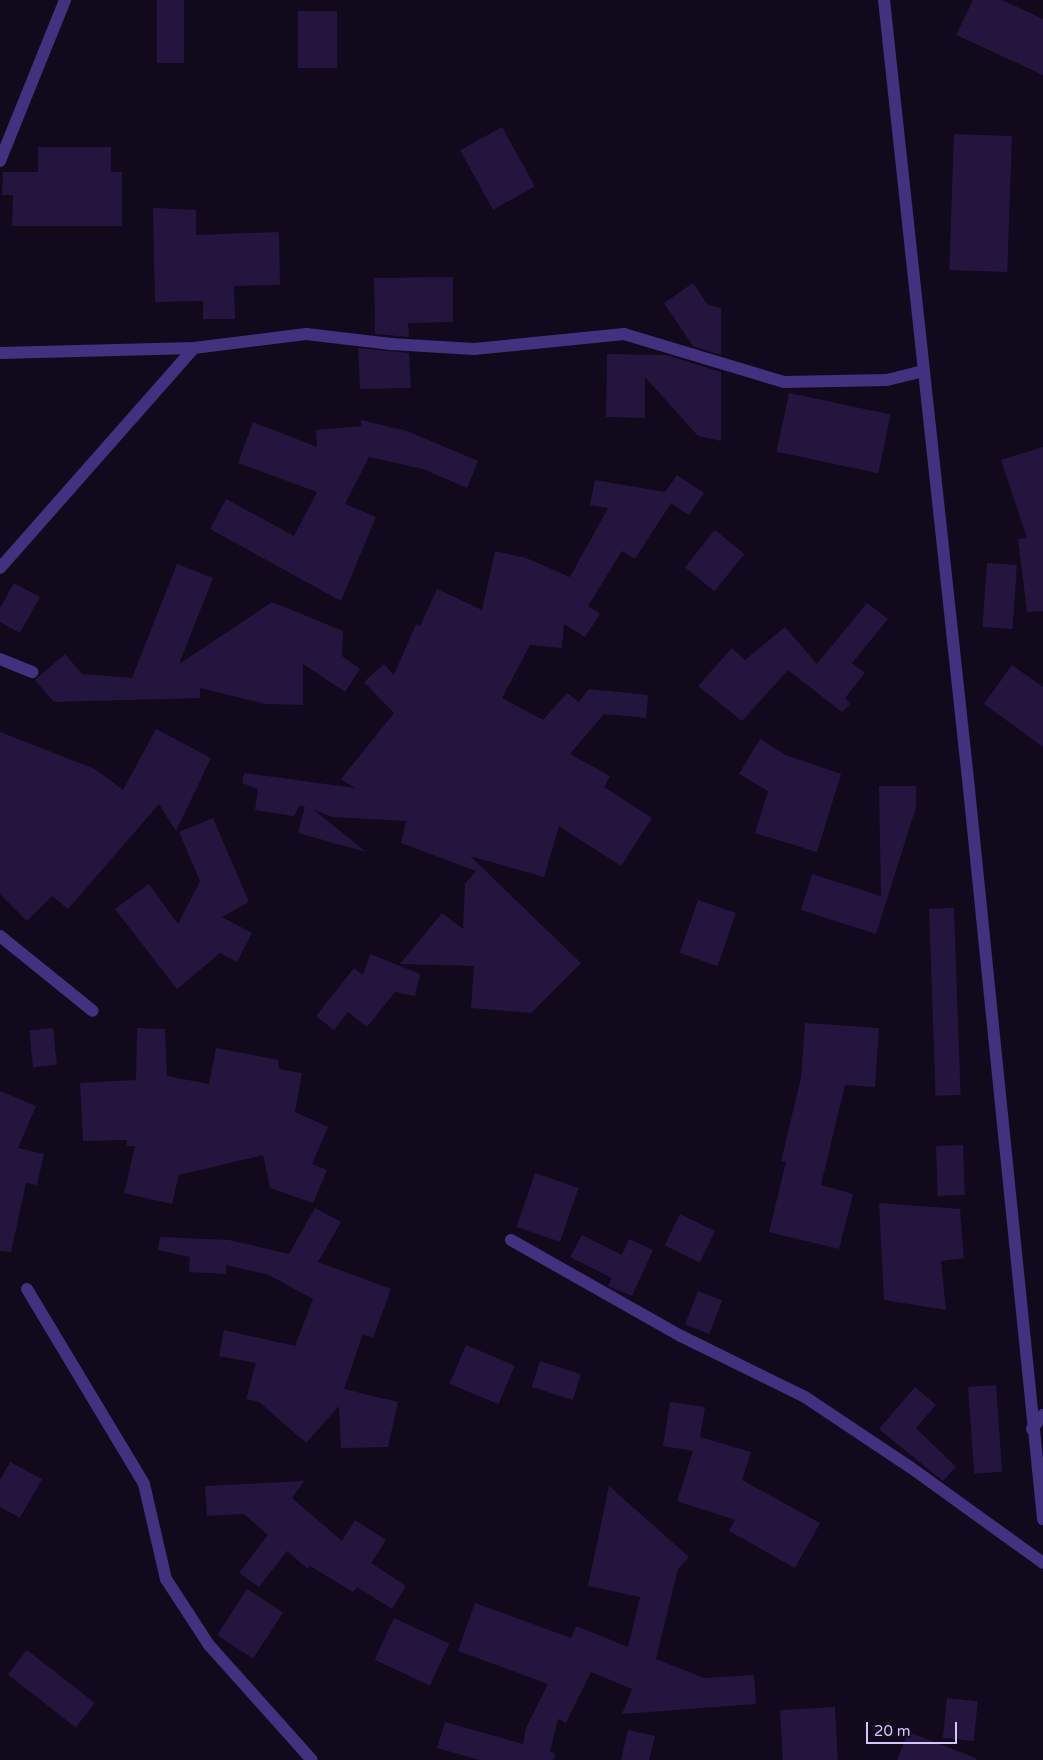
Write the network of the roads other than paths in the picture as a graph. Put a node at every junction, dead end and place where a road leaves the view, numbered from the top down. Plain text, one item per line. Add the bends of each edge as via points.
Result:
1 (65, 0) edge
2 (884, 0) edge
3 (0, 161) edge
4 (194, 348) junction
5 (0, 353) edge
6 (924, 371) junction
7 (0, 568) edge
8 (0, 659) edge
9 (32, 672) dead end
10 (0, 936) edge
11 (93, 1011) dead end
12 (511, 1240) dead end
13 (27, 1289) dead end
14 (1043, 1415) edge
15 (1032, 1429) junction
16 (1043, 1519) edge
17 (1043, 1563) edge
18 (312, 1760) edge

1 - 3 street
2 - 6 street
4 - 5 street
4 - 6 street via 306,334 474,349 624,334 784,382 887,380
4 - 7 street
6 - 15 street via 970,789
8 - 9 street
10 - 11 street
12 - 17 street via 681,1336 805,1397 910,1467
13 - 18 street via 144,1484 166,1579 209,1645
14 - 15 street
15 - 16 street

